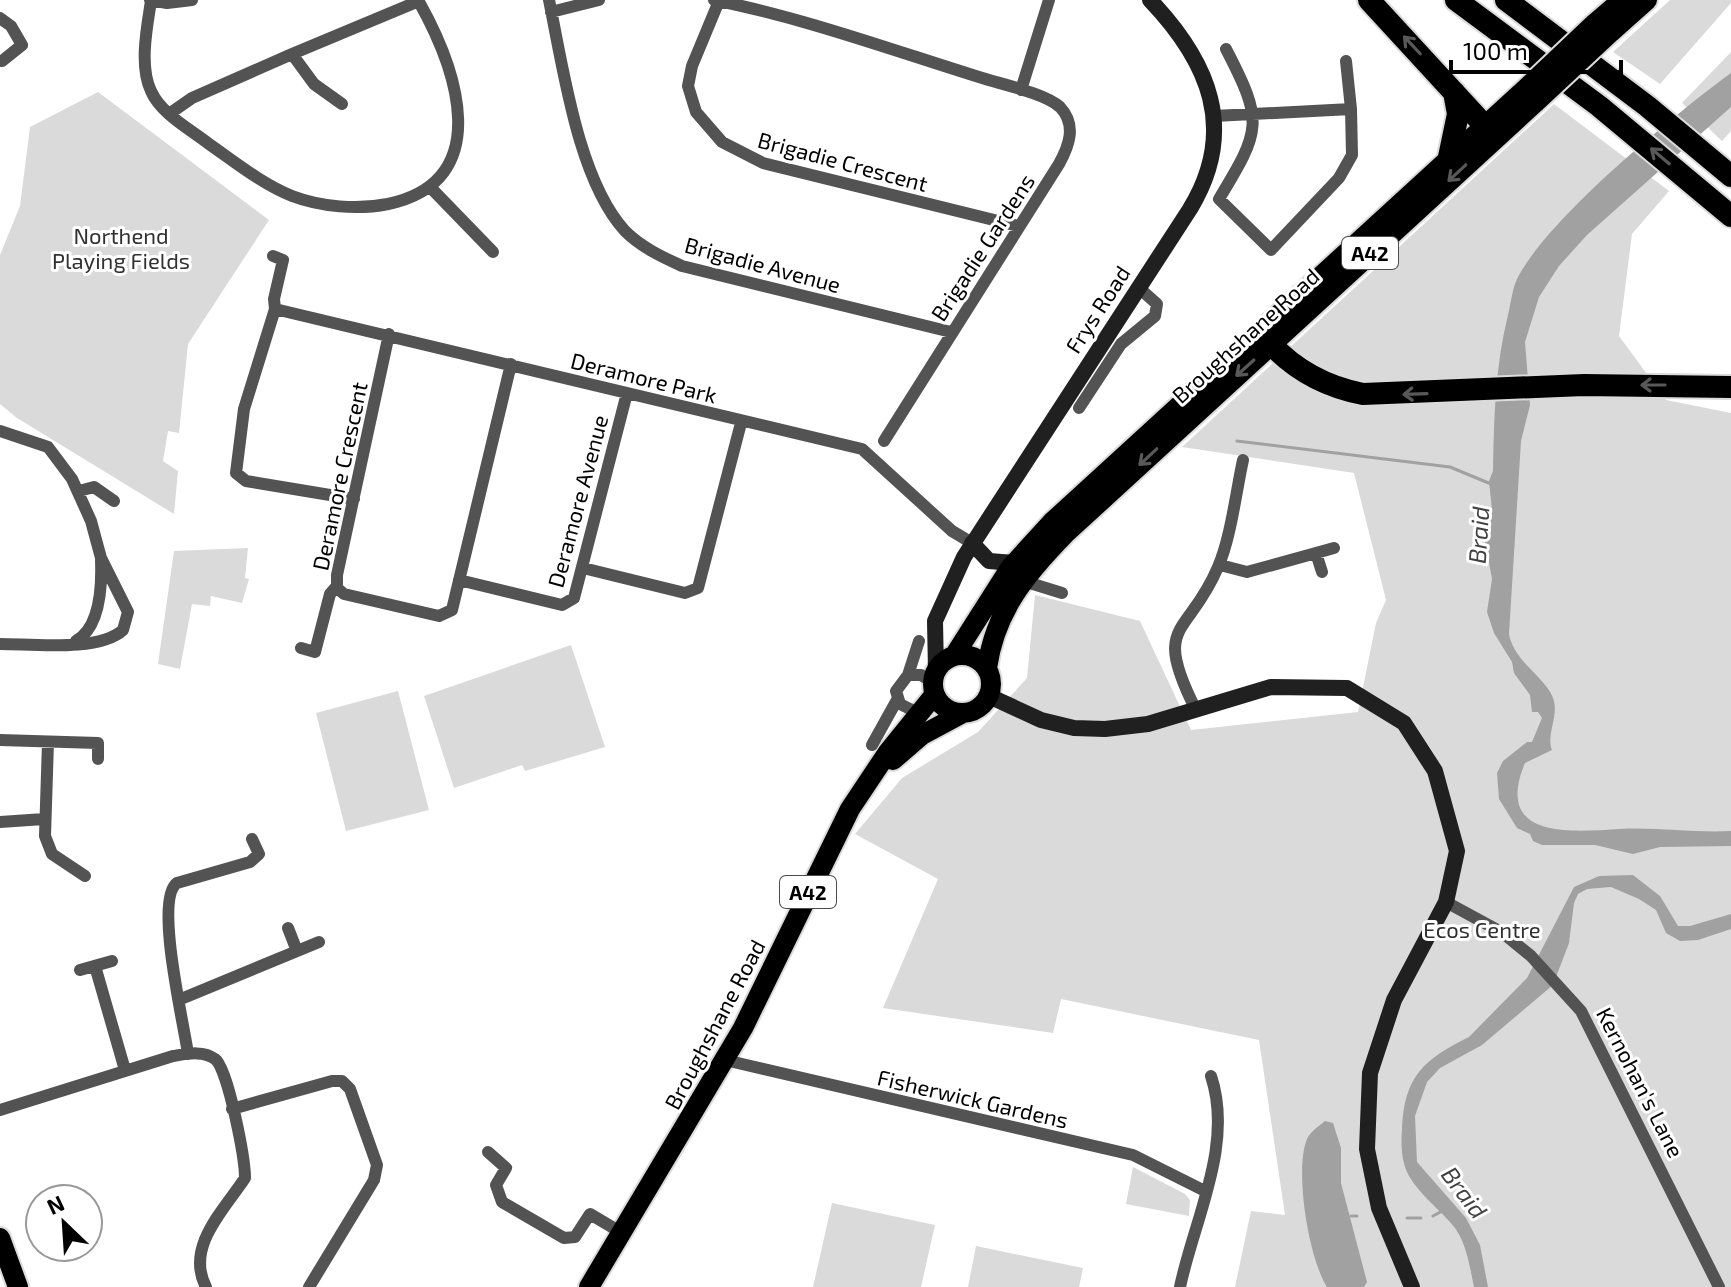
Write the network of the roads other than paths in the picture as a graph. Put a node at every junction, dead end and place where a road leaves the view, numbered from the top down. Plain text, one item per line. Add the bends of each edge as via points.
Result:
1 (150, 0) edge
2 (192, 0) edge
3 (418, 0) edge
4 (599, 0) edge
5 (716, 0) edge
6 (1049, 0) edge
7 (1150, 0) edge
8 (1369, 0) edge
9 (1456, 0) edge
10 (1506, 0) edge
11 (1622, 0) edge
12 (1647, 0) edge
13 (550, 6) edge
14 (0, 18) edge
15 (1602, 29) junction
16 (1226, 49) dead end
17 (292, 54) junction
18 (2, 61) edge
19 (1346, 61) dead end
20 (1021, 90) junction
21 (1454, 91) junction
22 (342, 104) dead end
23 (1351, 109) junction
24 (169, 114) junction
25 (1253, 114) junction
26 (1214, 116) junction
27 (1490, 132) junction
28 (1449, 157) junction
29 (1731, 176) edge
30 (431, 188) junction
31 (1731, 216) edge
32 (1018, 226) junction
33 (493, 252) dead end
34 (273, 256) dead end
35 (1138, 287) junction
36 (275, 309) junction
37 (1271, 318) junction
38 (951, 332) junction
39 (389, 334) junction
40 (1271, 344) junction
41 (511, 364) junction
42 (1731, 387) edge
43 (627, 393) junction
44 (1079, 408) dead end
45 (741, 423) junction
46 (0, 431) edge
47 (884, 441) dead end
48 (1243, 460) dead end
49 (79, 491) junction
50 (354, 499) junction
51 (114, 501) dead end
52 (972, 543) junction
53 (1334, 548) dead end
54 (1316, 553) junction
55 (101, 558) junction
56 (1220, 565) junction
57 (583, 568) junction
58 (1322, 572) dead end
59 (1014, 573) junction
60 (459, 580) junction
61 (337, 586) junction
62 (1062, 593) dead end
63 (927, 640) junction
64 (0, 644) edge
65 (69, 645) junction
66 (301, 648) dead end
67 (987, 668) junction
68 (941, 672) junction
69 (908, 675) junction
70 (989, 696) junction
71 (897, 700) junction
72 (1196, 710) junction
73 (963, 713) junction
74 (920, 714) junction
75 (0, 740) edge
76 (48, 742) junction
77 (872, 745) dead end
78 (98, 759) dead end
79 (872, 778) junction
80 (44, 819) junction
81 (0, 822) edge
82 (252, 839) dead end
83 (85, 876) dead end
84 (1446, 902) junction
85 (288, 928) dead end
86 (319, 942) dead end
87 (297, 951) junction
88 (112, 961) dead end
89 (95, 966) junction
90 (80, 970) dead end
91 (181, 999) junction
92 (188, 1054) junction
93 (725, 1060) junction
94 (125, 1070) junction
95 (1211, 1076) dead end
96 (232, 1109) junction
97 (0, 1110) edge
98 (488, 1152) dead end
99 (1205, 1191) junction
100 (622, 1233) junction
101 (0, 1238) edge
102 (18, 1287) edge
103 (206, 1287) edge
104 (309, 1287) edge
105 (589, 1287) edge
106 (1180, 1287) edge
107 (1412, 1287) edge
108 (1719, 1287) edge

1 - 2 street
1 - 24 street via 149,86
3 - 17 street
3 - 30 street via 435,35 460,120 458,144
4 - 13 street
5 - 20 street, Brigadie Gardens
5 - 32 street, Brigadie Crescent via 688,86 696,112 722,142 763,163
6 - 20 street
7 - 26 street, Frys Road via 1206,78
21 -> 8 highway
31 -> 9 highway via 1632,133
10 - 29 highway
11 - 15 main road, A42
12 - 15 main road, Broughshane Road / A42
13 - 38 street, Brigadie Avenue via 587,162 625,231 653,253 682,266
14 - 18 street via 22,45
15 - 27 main road, Broughshane Road / A42, bridge
16 - 25 street
17 - 22 street via 314,84
17 - 24 street via 192,98
19 - 23 street
20 - 32 street, Brigadie Gardens via 1058,106 1071,136
21 - 27 highway
21 - 28 highway via 1458,114
23 - 25 street
23 - 25 street via 1352,155 1346,166 1271,250 1219,199 1250,147
24 - 30 street via 265,182 294,196 368,207 406,200
25 - 26 street
26 - 35 street, Frys Road via 1215,144 1204,186
27 - 28 main road, Broughshane Road / A42
27 -> 40 main road, Broughshane Road / A42
28 - 37 main road, Broughshane Road / A42
30 - 33 street
32 - 38 street, Brigadie Gardens
34 - 36 street via 283,260
35 - 44 street via 1155,300 1155,316 1121,344
35 - 52 street, Frys Road
36 - 39 street, Deramore Park
36 - 50 street via 244,409 236,471 246,481
37 - 40 main road
37 - 59 main road, Broughshane Road / A42 via 1052,522
38 - 47 street, Brigadie Gardens
39 - 41 street, Deramore Park
39 - 50 street, Deramore Crescent
42 -> 40 highway via 1363,394 1329,387
40 -> 59 main road, Broughshane Road / A42 via 1065,534
41 - 43 street, Deramore Park
41 - 60 street, Deramore Crescent
43 - 45 street, Deramore Park
43 - 57 street, Deramore Avenue
45 - 52 street, Deramore Park via 862,449
45 - 57 street via 696,590 685,593
46 - 49 street via 48,447
48 - 56 street
49 - 51 street via 94,487
49 - 55 street
50 - 61 street, Deramore Crescent
52 - 59 street via 989,561
52 - 63 street, Frys Road
53 - 54 street
54 - 56 street via 1247,572
54 - 58 street
55 - 65 street via 91,626
55 - 65 street via 126,604 126,626 112,638
56 - 72 street via 1180,624 1174,643 1177,669
57 - 60 street, Deramore Avenue via 577,594 562,605
59 - 62 street
59 - 67 main road, Broughshane Road / A42
59 - 68 main road, Broughshane Road / A42
60 - 61 street, Deramore Crescent via 452,610 441,616 344,594
61 - 66 street via 330,594 315,652
63 - 68 street, Frys Road
63 - 69 street
64 - 65 street
67 - 68 main road via 972,657
67 - 70 main road, A42
68 - 69 street
68 - 73 main road via 946,708
68 - 74 main road, A42
69 - 71 street via 900,682
70 - 72 street via 1041,720 1074,728 1133,726
70 - 73 main road, A42 via 979,708
71 - 74 street
71 - 77 street
72 - 84 street via 1271,687 1347,688 1404,723 1435,771 1457,851
73 - 79 main road, A42 via 922,735
74 - 79 main road, A42
75 - 76 street
76 - 78 street via 98,743
76 - 80 street
79 - 93 main road, Broughshane Road / A42 via 837,831
80 - 81 street
80 - 83 street via 52,854
82 - 91 street via 259,854 250,862 172,887 170,957
84 - 107 street via 1394,1000 1370,1073 1367,1149 1379,1208
84 - 108 street, Kernohan's Lane via 1503,933 1531,956 1584,1016
85 - 87 street
86 - 87 street
87 - 91 street
88 - 89 street
89 - 90 street
89 - 94 street
91 - 92 street
92 - 94 street
92 - 96 street via 207,1054 221,1064
93 - 99 street, Fisherwick Gardens via 1133,1155
93 - 100 main road, Broughshane Road / A42
94 - 97 street
95 - 99 street via 1218,1123
96 - 103 street via 245,1178 199,1252
96 - 104 street via 332,1081 342,1081 350,1089 377,1165 374,1180
98 - 100 street via 506,1168 496,1185 502,1202 564,1238 575,1237 590,1214
99 - 106 street
100 - 105 main road, Broughshane Road / A42
101 - 102 main road

